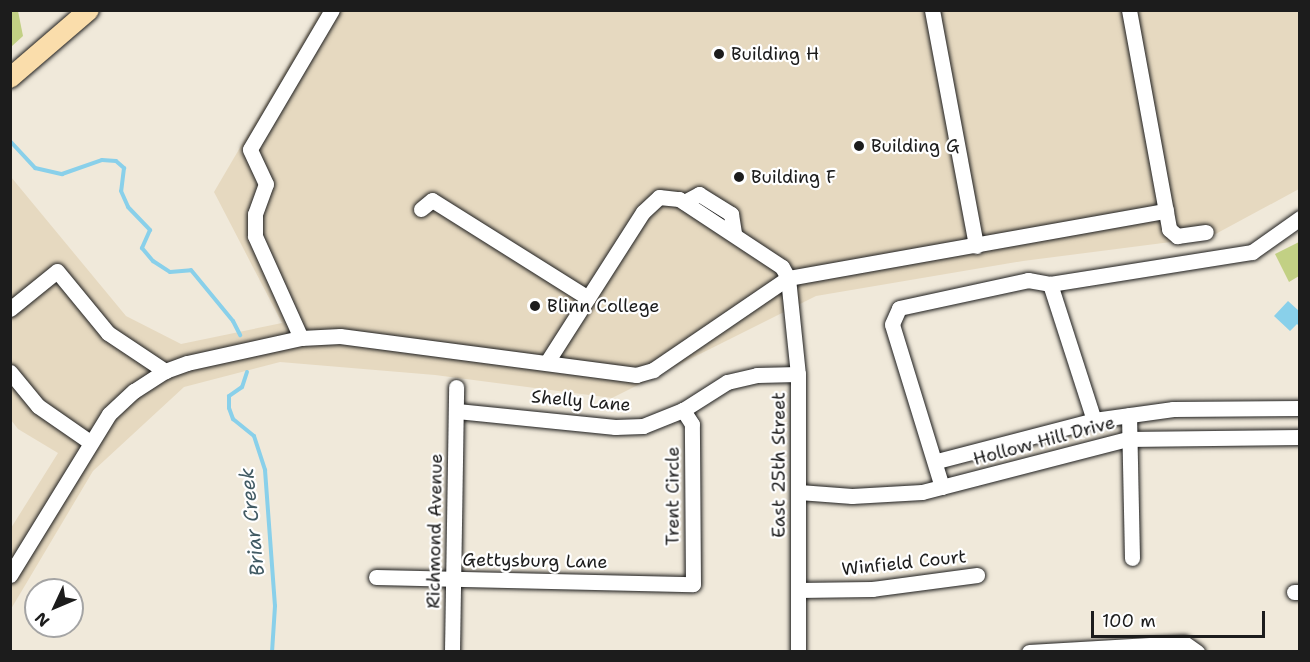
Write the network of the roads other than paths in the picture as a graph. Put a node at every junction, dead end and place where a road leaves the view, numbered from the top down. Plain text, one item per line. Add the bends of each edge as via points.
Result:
1 (89, 10) edge
2 (332, 10) edge
3 (932, 10) edge
4 (1129, 10) edge
5 (10, 78) edge
6 (421, 209) dead end
7 (1166, 211) junction
8 (1299, 218) edge
9 (1206, 232) dead end
10 (976, 246) junction
11 (788, 278) junction
12 (1050, 284) junction
13 (588, 298) junction
14 (10, 309) edge
15 (302, 338) junction
16 (548, 362) junction
17 (165, 371) junction
18 (10, 372) edge
19 (798, 374) junction
20 (456, 387) dead end
21 (1299, 408) edge
22 (683, 410) junction
23 (457, 411) junction
24 (1129, 415) junction
25 (1095, 420) junction
26 (1299, 437) edge
27 (1127, 439) junction
28 (90, 442) junction
29 (937, 461) junction
30 (942, 487) junction
31 (799, 492) junction
32 (1132, 558) dead end
33 (10, 575) edge
34 (977, 575) dead end
35 (376, 577) dead end
36 (454, 578) junction
37 (693, 584) joint
38 (798, 590) junction
39 (452, 651) edge
40 (798, 651) edge
41 (1029, 651) edge
42 (1197, 651) edge

1 - 5 main road
2 - 15 street via 250,149 267,184 255,214 255,236
3 - 10 street
4 - 7 street
6 - 13 street via 432,200
7 - 9 street via 1169,229 1178,236
7 - 10 street
8 - 12 street via 1252,252
10 - 11 street
11 - 13 street via 767,254 668,196 653,200
11 - 16 street via 652,370 636,375
11 - 19 street, East 25th Street
12 - 25 street
12 - 29 street via 1028,280 899,308 892,324
13 - 16 street
14 - 17 street via 57,271 108,333
15 - 16 street via 340,336
15 - 17 street
17 - 28 street via 109,414
18 - 28 street via 44,412
19 - 22 street, Shelly Lane via 757,375 727,382
19 - 31 street, East 25th Street
20 - 23 street, Richmond Avenue
21 - 24 street via 1173,409
22 - 23 street, Shelly Lane via 643,426 615,427
22 - 37 street, Trent Circle via 692,424
23 - 36 street, Richmond Avenue
24 - 25 street
24 - 27 street
25 - 29 street
26 - 27 street, Hollow Hill Drive
27 - 30 street, Hollow Hill Drive
27 - 32 street
28 - 33 street
29 - 30 street
30 - 31 street, Hollow Hill Drive via 884,495
31 - 38 street, East 25th Street
34 - 38 street, Winfield Court via 872,589
35 - 36 street, Gettysburg Lane
36 - 37 street, Gettysburg Lane
36 - 39 street, Richmond Avenue
38 - 40 street, East 25th Street
41 - 42 street via 1184,643

